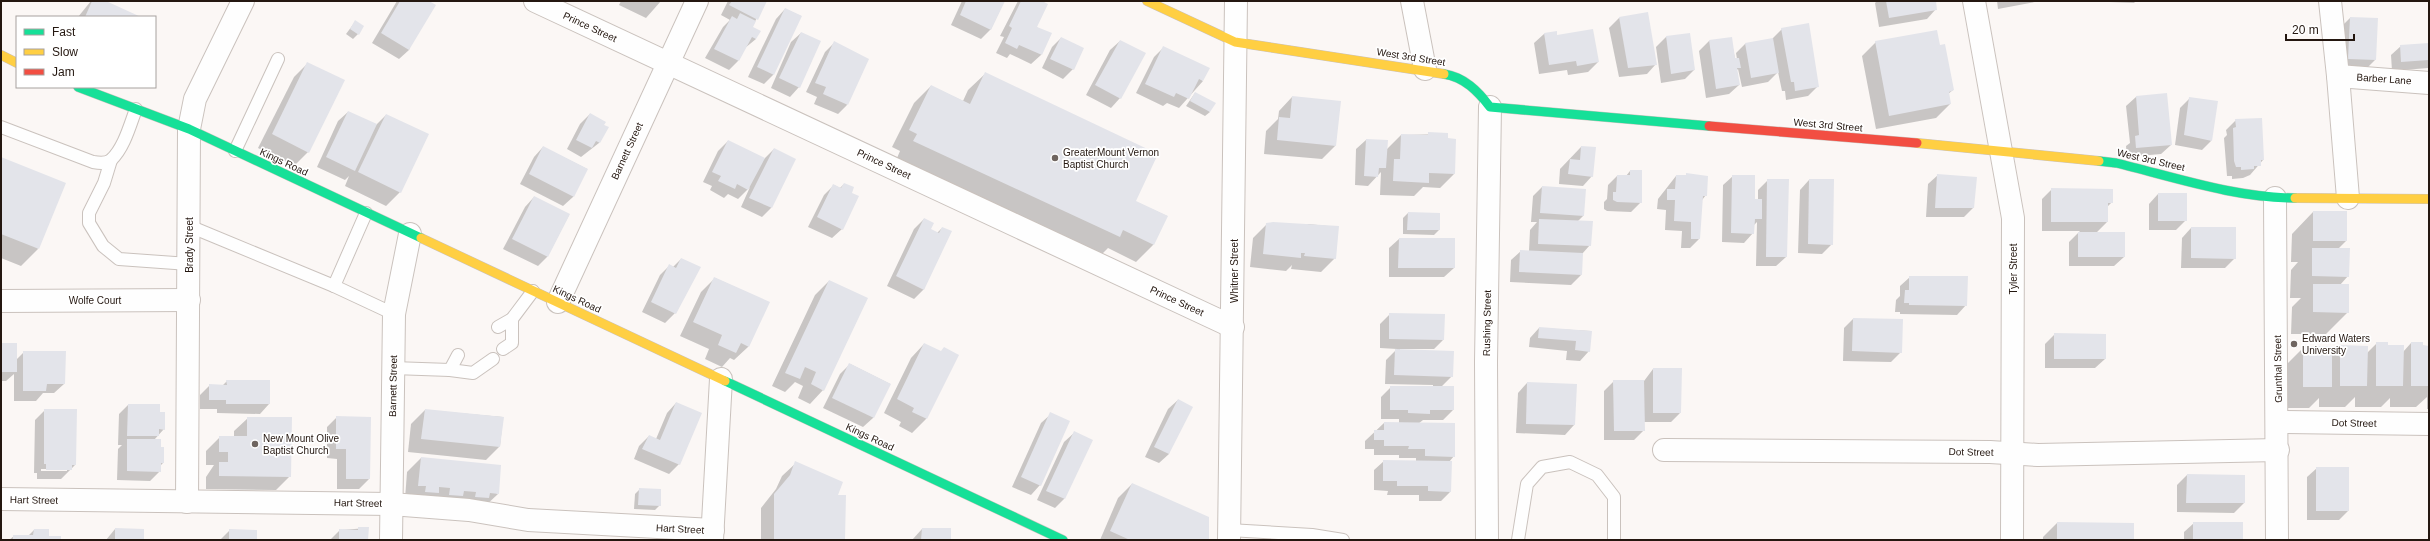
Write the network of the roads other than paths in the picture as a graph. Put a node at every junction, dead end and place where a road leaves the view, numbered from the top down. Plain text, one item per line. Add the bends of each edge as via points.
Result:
1 (243, 1) edge
2 (535, 1) edge
3 (697, 1) edge
4 (1148, 1) edge
5 (1236, 1) edge
6 (1412, 1) edge
7 (1974, 1) edge
8 (2330, 1) edge
9 (1235, 42) junction
10 (1, 55) edge
11 (278, 59) dead end
12 (16, 62) edge
13 (667, 63) junction
14 (1425, 70) junction
15 (2338, 76) junction
16 (2429, 83) edge
17 (81, 88) edge
18 (1490, 107) junction
19 (136, 109) junction
20 (1, 127) edge
21 (189, 129) junction
22 (235, 151) junction
23 (2001, 152) junction
24 (111, 160) junction
25 (2276, 198) junction
26 (2348, 198) junction
27 (2429, 199) edge
28 (366, 213) junction
29 (189, 226) junction
30 (410, 234) junction
31 (189, 264) junction
32 (334, 286) junction
33 (533, 291) junction
34 (189, 300) junction
35 (1, 301) edge
36 (558, 302) junction
37 (394, 314) junction
38 (512, 319) junction
39 (498, 327) dead end
40 (1233, 327) junction
41 (504, 349) dead end
42 (458, 356) dead end
43 (493, 359) dead end
44 (393, 368) junction
45 (450, 370) junction
46 (721, 379) junction
47 (2278, 422) junction
48 (2429, 424) edge
49 (1664, 450) dead end
50 (2278, 450) junction
51 (2012, 454) junction
52 (1, 499) edge
53 (187, 502) junction
54 (391, 504) junction
55 (713, 535) edge
56 (1229, 535) edge
57 (1284, 537) edge
58 (391, 540) edge
59 (1063, 540) edge
60 (1343, 540) edge
61 (1487, 540) edge
62 (1518, 540) edge
63 (1614, 540) edge
64 (2012, 540) edge
65 (2277, 540) edge

1 - 21 street, Brady Street via 195,99
2 - 13 street, Prince Street
3 - 13 street, Barnett Street
4 - 9 street, West 3rd Street
5 - 9 street, Whitner Street
6 - 14 street
7 - 23 street, Tyler Street
8 - 15 street
9 - 14 street, West 3rd Street
9 - 40 street, Whitner Street
10 - 12 street
11 - 22 lane
13 - 36 street, Barnett Street
13 - 40 street, Prince Street
14 - 18 street, West 3rd Street via 1452,75 1476,89
15 - 16 street, Barber Lane
15 - 26 street
17 - 19 street, Kings Road
18 - 23 street, West 3rd Street
18 - 61 street, Rushing Street via 1486,362
19 - 21 street, Kings Road
19 - 24 lane via 124,139
20 - 24 lane via 93,162 104,163
21 - 22 street, Kings Road
21 - 29 street, Brady Street
22 - 28 street, Kings Road
23 - 25 street, West 3rd Street via 2116,163 2232,191
23 - 51 street, Tyler Street via 2013,218
24 - 31 lane via 104,183 89,213 90,223 103,246 119,259
25 - 26 street, West 3rd Street
25 - 47 street, Grunthal Street
26 - 27 street, West 3rd Street
28 - 30 street, Kings Road
28 - 32 lane
29 - 31 street, Brady Street
29 - 32 lane
30 - 33 street, Kings Road
30 - 37 street, Barnett Street
31 - 34 street, Brady Street
32 - 37 lane
33 - 36 street, Kings Road
33 - 38 lane
34 - 35 street, Wolfe Court
34 - 53 street, Brady Street
36 - 46 street, Kings Road
37 - 44 street, Barnett Street
38 - 39 lane
38 - 41 lane via 512,343
40 - 56 street, Whitner Street
42 - 45 lane
43 - 45 lane via 474,373
44 - 45 lane
44 - 54 street, Barnett Street
46 - 55 street
46 - 59 street, Kings Road
47 - 48 street, Dot Street
47 - 50 street, Grunthal Street
49 - 51 street, Dot Street
50 - 51 street, Dot Street
50 - 65 street, Grunthal Street
51 - 64 street, Tyler Street
52 - 53 street, Hart Street
53 - 54 street, Hart Street
54 - 55 street, Hart Street via 469,510 528,520
54 - 58 street, Barnett Street
56 - 57 lane
57 - 60 lane
62 - 63 lane via 1527,484 1542,467 1570,462 1597,475 1614,497

